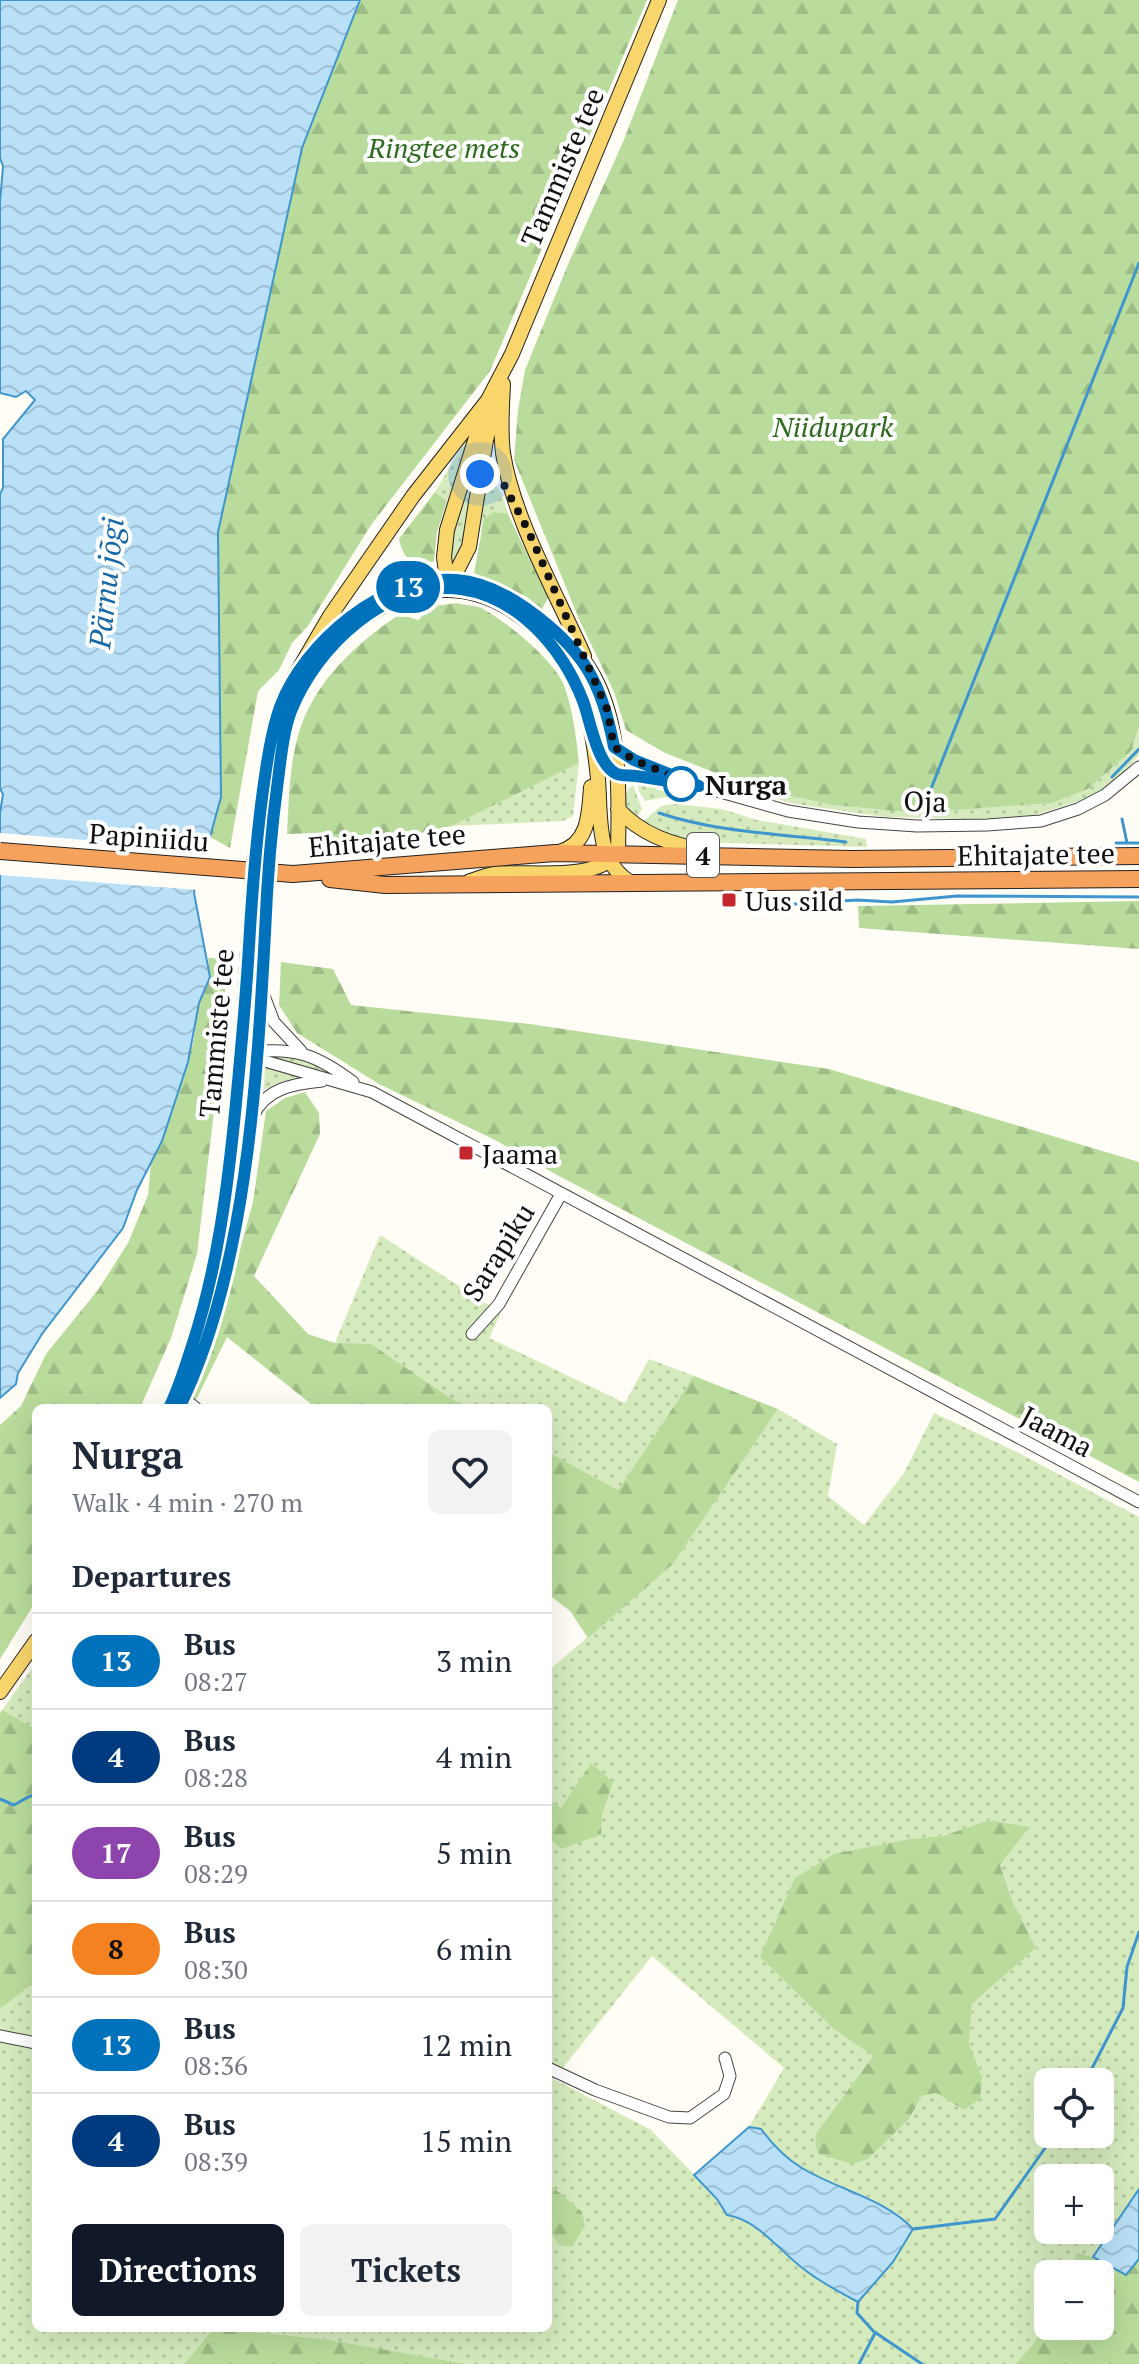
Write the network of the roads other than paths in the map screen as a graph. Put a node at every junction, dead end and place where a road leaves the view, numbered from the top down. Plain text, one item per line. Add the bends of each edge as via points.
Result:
1 (659, 0) edge
2 (512, 354) junction
3 (503, 384) junction
4 (488, 400) junction
5 (480, 474) junction
6 (461, 487) junction
7 (527, 528) junction
8 (449, 583) junction
9 (303, 662) junction
10 (593, 674) junction
11 (591, 731) junction
12 (614, 747) junction
13 (1139, 767) edge
14 (616, 774) junction
15 (699, 786) junction
16 (618, 809) junction
17 (0, 851) edge
18 (555, 853) junction
19 (611, 856) junction
20 (1139, 856) edge
21 (852, 859) junction
22 (293, 874) junction
23 (1139, 879) edge
24 (466, 883) junction
25 (632, 883) junction
26 (262, 986) junction
27 (241, 1053) junction
28 (305, 1053) junction
29 (256, 1055) junction
30 (335, 1080) junction
31 (360, 1087) junction
32 (248, 1128) junction
33 (561, 1194) junction
34 (472, 1334) dead end
35 (180, 1400) edge
36 (1139, 1502) edge
37 (32, 1647) edge
38 (0, 1692) edge
39 (0, 2036) edge
40 (32, 2042) edge
41 (725, 2058) dead end
42 (552, 2070) edge

1 - 2 main road, Tammiste tee
2 - 3 main road
2 - 4 main road
3 - 5 main road
3 - 7 main road via 503,453
4 - 6 main road
4 - 9 main road via 413,496
5 - 6 main road
5 - 7 main road via 497,477 504,485
5 - 8 main road via 469,547
6 - 8 main road via 445,544
7 - 10 main road
8 - 9 main road via 413,585 376,600
8 - 10 main road via 491,588 524,607
8 - 11 main road via 512,609 543,635 570,672
8 - 26 main road, Tammiste tee via 403,597 364,618 328,651 300,692 283,740 275,798
9 - 27 main road, Tammiste tee via 280,707 266,771
10 - 12 main road
11 - 14 street via 605,764
11 - 18 main road via 584,833 572,847
11 - 19 main road via 601,827
12 - 14 main road
12 - 15 street, Oja
13 - 15 street, Oja via 1078,809 1041,821 987,825 858,822 788,811
14 - 15 street, Oja
14 - 16 main road
16 - 19 main road
16 - 21 main road via 635,827 709,851 835,853
17 - 22 highway, Papiniidu / 4, bridge
18 - 19 highway, Ehitajate tee / 4
18 - 22 highway, Ehitajate tee / 4
19 - 21 highway, Ehitajate tee / 4
19 - 24 main road via 595,868 493,874
19 - 25 main road via 620,876
20 - 21 highway, Ehitajate tee / 4
22 - 24 highway, Ehitajate tee / 4 via 385,885
23 - 25 highway, Ehitajate tee / 4
24 - 25 highway, Ehitajate tee / 4
26 - 28 street, Jaama via 274,1022
26 - 29 main road, Tammiste tee
27 - 29 street, Jaama
27 - 35 main road, Tammiste tee via 223,1218
28 - 29 street, Jaama
28 - 31 street, Jaama
29 - 30 street, Jaama
29 - 32 main road, Tammiste tee
30 - 31 street, Jaama
30 - 32 street, Jaama via 280,1089 260,1102
31 - 33 street, Jaama
32 - 35 main road, Tammiste tee via 219,1296
33 - 34 street, Sarapiku via 499,1304
33 - 36 street, Jaama
37 - 38 main road
39 - 40 street
41 - 42 street via 730,2076 724,2094 690,2118 669,2117

